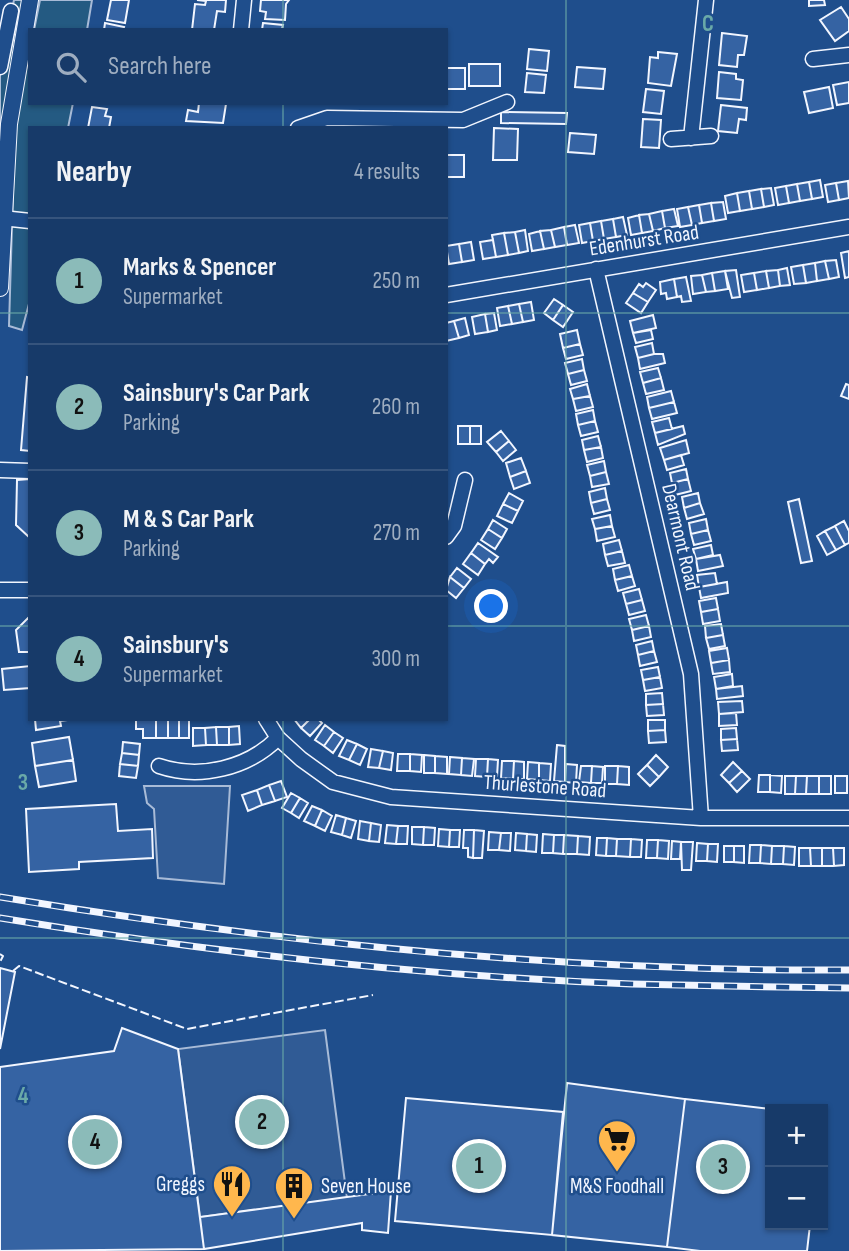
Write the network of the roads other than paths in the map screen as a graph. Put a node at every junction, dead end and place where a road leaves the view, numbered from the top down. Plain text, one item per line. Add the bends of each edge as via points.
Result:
1 (30, 0) edge
2 (244, 0) edge
3 (706, 0) edge
4 (11, 11) dead end
5 (241, 28) edge
6 (849, 55) edge
7 (813, 59) dead end
8 (0, 67) edge
9 (507, 102) dead end
10 (304, 126) edge
11 (711, 136) dead end
12 (691, 138) junction
13 (671, 139) dead end
14 (2, 218) junction
15 (28, 221) edge
16 (849, 227) edge
17 (596, 269) junction
18 (0, 288) edge
19 (448, 295) edge
20 (0, 470) edge
21 (28, 471) edge
22 (465, 480) dead end
23 (448, 534) edge
24 (0, 590) edge
25 (28, 590) edge
26 (267, 721) edge
27 (278, 738) junction
28 (159, 766) dead end
29 (701, 818) junction
30 (849, 818) edge

1 - 14 street via 9,124
2 - 5 street
3 - 12 street
4 - 8 street
6 - 7 street
9 - 10 street via 463,120 327,118
11 - 12 street
12 - 13 street
14 - 15 street
14 - 18 street
16 - 17 street, Edenhurst Road
17 - 19 street, Edenhurst Road
17 - 29 street, Dearmont Road via 691,674
20 - 21 street
22 - 23 street
24 - 25 street
26 - 27 street, Thurlestone Road
27 - 28 street via 265,751 206,772 180,773
27 - 29 street, Thurlestone Road via 333,782 391,797
29 - 30 street, Thurlestone Road

